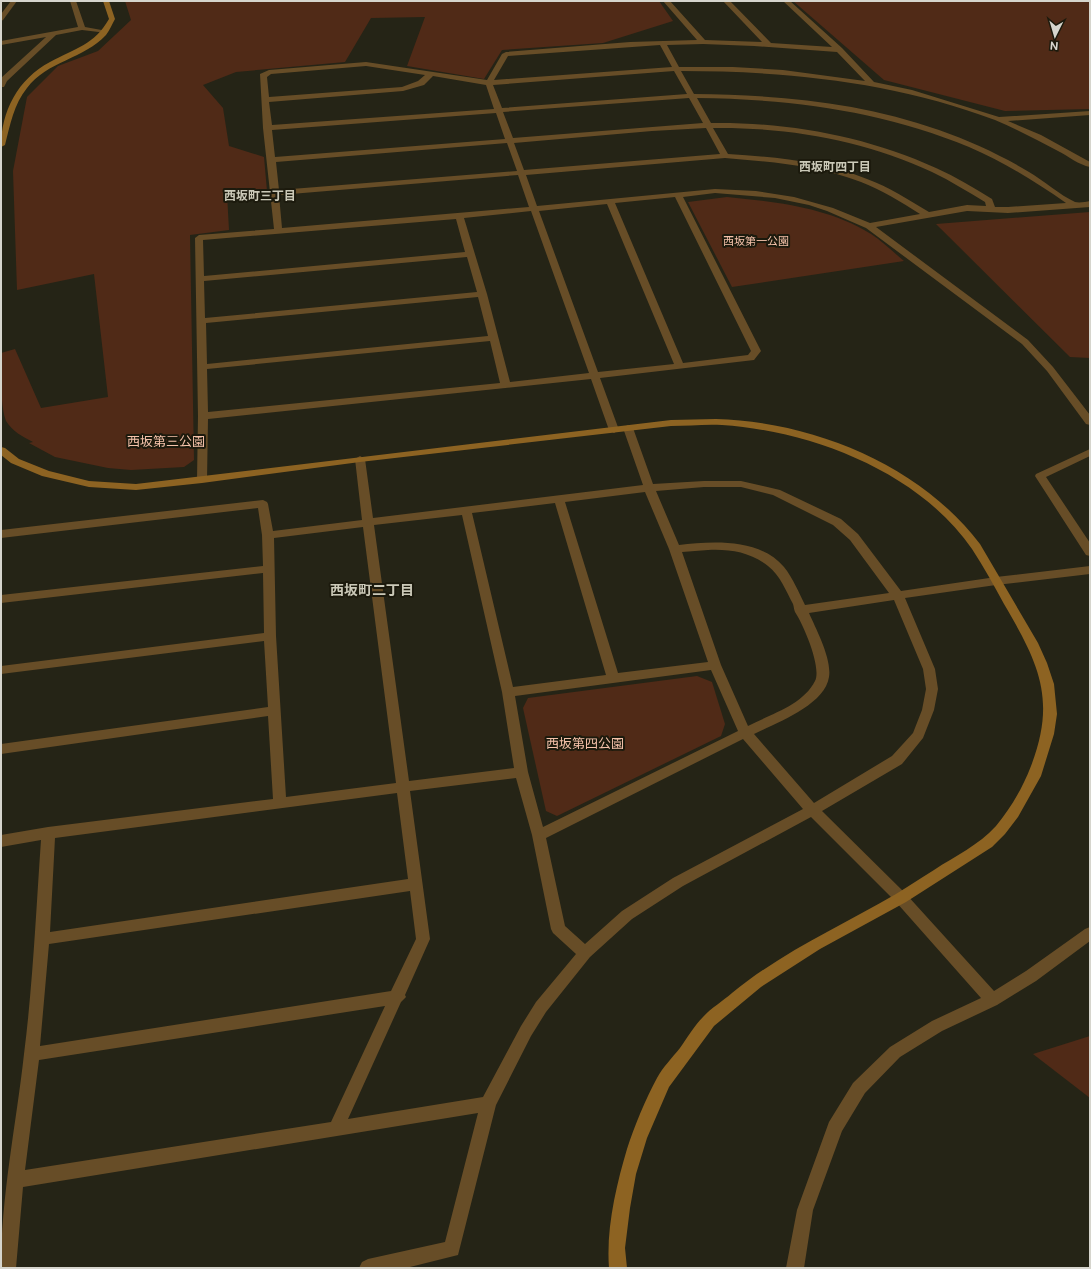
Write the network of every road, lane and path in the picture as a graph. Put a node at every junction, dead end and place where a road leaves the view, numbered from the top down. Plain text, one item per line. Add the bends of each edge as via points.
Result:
1 (14, 1) edge
2 (73, 1) edge
3 (106, 1) edge
4 (666, 1) edge
5 (726, 1) edge
6 (786, 1) edge
7 (1, 19) edge
8 (82, 28) junction
9 (105, 32) junction
10 (53, 34) junction
11 (703, 42) junction
12 (1, 43) edge
13 (662, 43) junction
14 (768, 44) junction
15 (839, 50) junction
16 (676, 69) junction
17 (431, 74) junction
18 (489, 83) junction
19 (872, 84) junction
20 (1, 85) edge
21 (692, 96) junction
22 (265, 100) junction
23 (499, 110) junction
24 (1090, 113) edge
25 (998, 119) junction
26 (708, 126) junction
27 (267, 128) junction
28 (510, 140) junction
29 (1, 144) edge
30 (725, 156) junction
31 (272, 160) junction
32 (1090, 165) edge
33 (521, 172) junction
34 (276, 193) junction
35 (678, 195) junction
36 (610, 201) junction
37 (1090, 204) edge
38 (1076, 206) junction
39 (534, 208) junction
40 (992, 209) junction
41 (927, 215) junction
42 (459, 216) junction
43 (868, 226) junction
44 (278, 231) junction
45 (470, 254) junction
46 (200, 279) junction
47 (482, 294) junction
48 (201, 321) junction
49 (493, 338) junction
50 (680, 366) junction
51 (201, 367) junction
52 (594, 376) junction
53 (506, 385) junction
54 (203, 416) junction
55 (1090, 422) edge
56 (628, 428) junction
57 (614, 430) junction
58 (1, 450) edge
59 (1090, 452) edge
60 (360, 459) junction
61 (202, 480) junction
62 (650, 488) junction
63 (559, 499) junction
64 (466, 510) junction
65 (368, 522) junction
66 (1, 534) edge
67 (268, 535) junction
68 (675, 549) junction
69 (1090, 552) edge
70 (268, 569) junction
71 (1090, 570) edge
72 (996, 581) junction
73 (898, 596) junction
74 (1, 599) edge
75 (800, 610) junction
76 (270, 636) junction
77 (715, 665) junction
78 (1, 670) edge
79 (613, 678) junction
80 (508, 692) junction
81 (274, 711) junction
82 (745, 733) junction
83 (1, 749) edge
84 (521, 772) junction
85 (404, 787) junction
86 (280, 803) junction
87 (812, 810) junction
88 (48, 833) junction
89 (539, 835) junction
90 (1, 841) edge
91 (415, 884) junction
92 (901, 898) junction
93 (1090, 934) edge
94 (42, 939) junction
95 (585, 953) junction
96 (398, 997) junction
97 (992, 1000) junction
98 (32, 1054) junction
99 (488, 1104) junction
100 (336, 1128) junction
101 (15, 1180) junction
102 (7, 1268) edge
103 (368, 1268) edge
104 (618, 1268) edge
105 (795, 1268) edge

1 - 7 street
2 - 8 street
3 - 9 street via 112,19
4 - 11 street
5 - 14 street
6 - 15 street
8 - 9 street
8 - 10 street
9 - 29 street via 87,46 41,70 26,84 13,103
10 - 12 street
10 - 20 street
11 - 13 street
11 - 14 street
13 - 16 street
13 - 18 street via 506,54
14 - 15 street
15 - 19 street
16 - 18 street
16 - 19 street via 782,72
16 - 21 street
17 - 18 street
17 - 22 street via 421,83 403,89
17 - 22 street via 366,64 269,72 263,76
18 - 23 street
19 - 25 street via 933,98
21 - 23 street
21 - 26 street
21 - 38 street via 778,99 824,105 902,122 965,143 1008,163
22 - 27 street
23 - 27 street
23 - 28 street
24 - 25 street
25 - 32 street
26 - 28 street
26 - 30 street
26 - 40 street via 778,128 872,147 934,170 989,200
27 - 31 street
28 - 31 street
28 - 33 street
30 - 33 street
30 - 41 street via 791,162 861,180 902,199
31 - 34 street
33 - 34 street
33 - 39 street
34 - 44 street
35 - 36 street
35 - 43 street via 715,191 788,197 847,215
35 - 50 street via 756,351 751,358
36 - 39 street
36 - 50 street
37 - 38 street
38 - 40 street
39 - 42 street
39 - 52 street
40 - 41 street via 967,208
41 - 43 street
42 - 44 street
42 - 45 street
43 - 55 street via 1025,342 1050,369
44 - 46 street via 199,238
45 - 46 street
45 - 47 street
46 - 48 street
47 - 48 street
47 - 49 street
48 - 51 street
49 - 51 street
49 - 53 street
50 - 52 street
51 - 54 street
52 - 53 street
52 - 57 street
53 - 54 street
54 - 61 street
56 - 57 street
56 - 62 street
56 - 72 street via 671,423 721,422 778,430 826,443 875,464 920,491 952,519 975,546
57 - 60 street
58 - 61 street via 15,460 46,474 89,484 136,487
59 - 69 street via 1040,476
60 - 61 street
60 - 65 street
62 - 63 street
62 - 68 street
62 - 73 street via 741,484 776,492 837,522 862,547
63 - 64 street
63 - 79 street
64 - 65 street
64 - 80 street
65 - 67 street
65 - 85 street
66 - 67 street via 263,504
67 - 70 street
68 - 75 street via 715,544 748,550 761,556 782,572
68 - 77 street
70 - 74 street
70 - 76 street
71 - 72 street
72 - 73 street
72 - 92 street via 1036,650 1050,695 1048,731 1039,767 1023,799 997,835
73 - 75 street
73 - 87 street via 930,669 932,689 928,710 918,735 897,760
75 - 82 street via 820,655 823,676 817,688 803,704
76 - 78 street
76 - 81 street
77 - 79 street
77 - 82 street
79 - 80 street
80 - 84 street
81 - 83 street
81 - 86 street
82 - 87 street
82 - 89 street
84 - 85 street
84 - 89 street
85 - 86 street
85 - 91 street
86 - 88 street
87 - 92 street
87 - 95 street via 678,882 627,915
88 - 90 street
88 - 94 street
89 - 95 street via 558,929
91 - 94 street
91 - 96 street via 423,939
92 - 97 street
92 - 104 street via 815,945 756,982 709,1020 663,1082 639,1138 628,1174 616,1248
93 - 97 street
94 - 98 street
95 - 99 street via 541,1007
96 - 98 street
96 - 100 street
97 - 105 street via 937,1026 895,1052 859,1088 835,1127 806,1210
98 - 101 street
99 - 100 street
99 - 103 street via 452,1249
100 - 101 street
101 - 102 street

